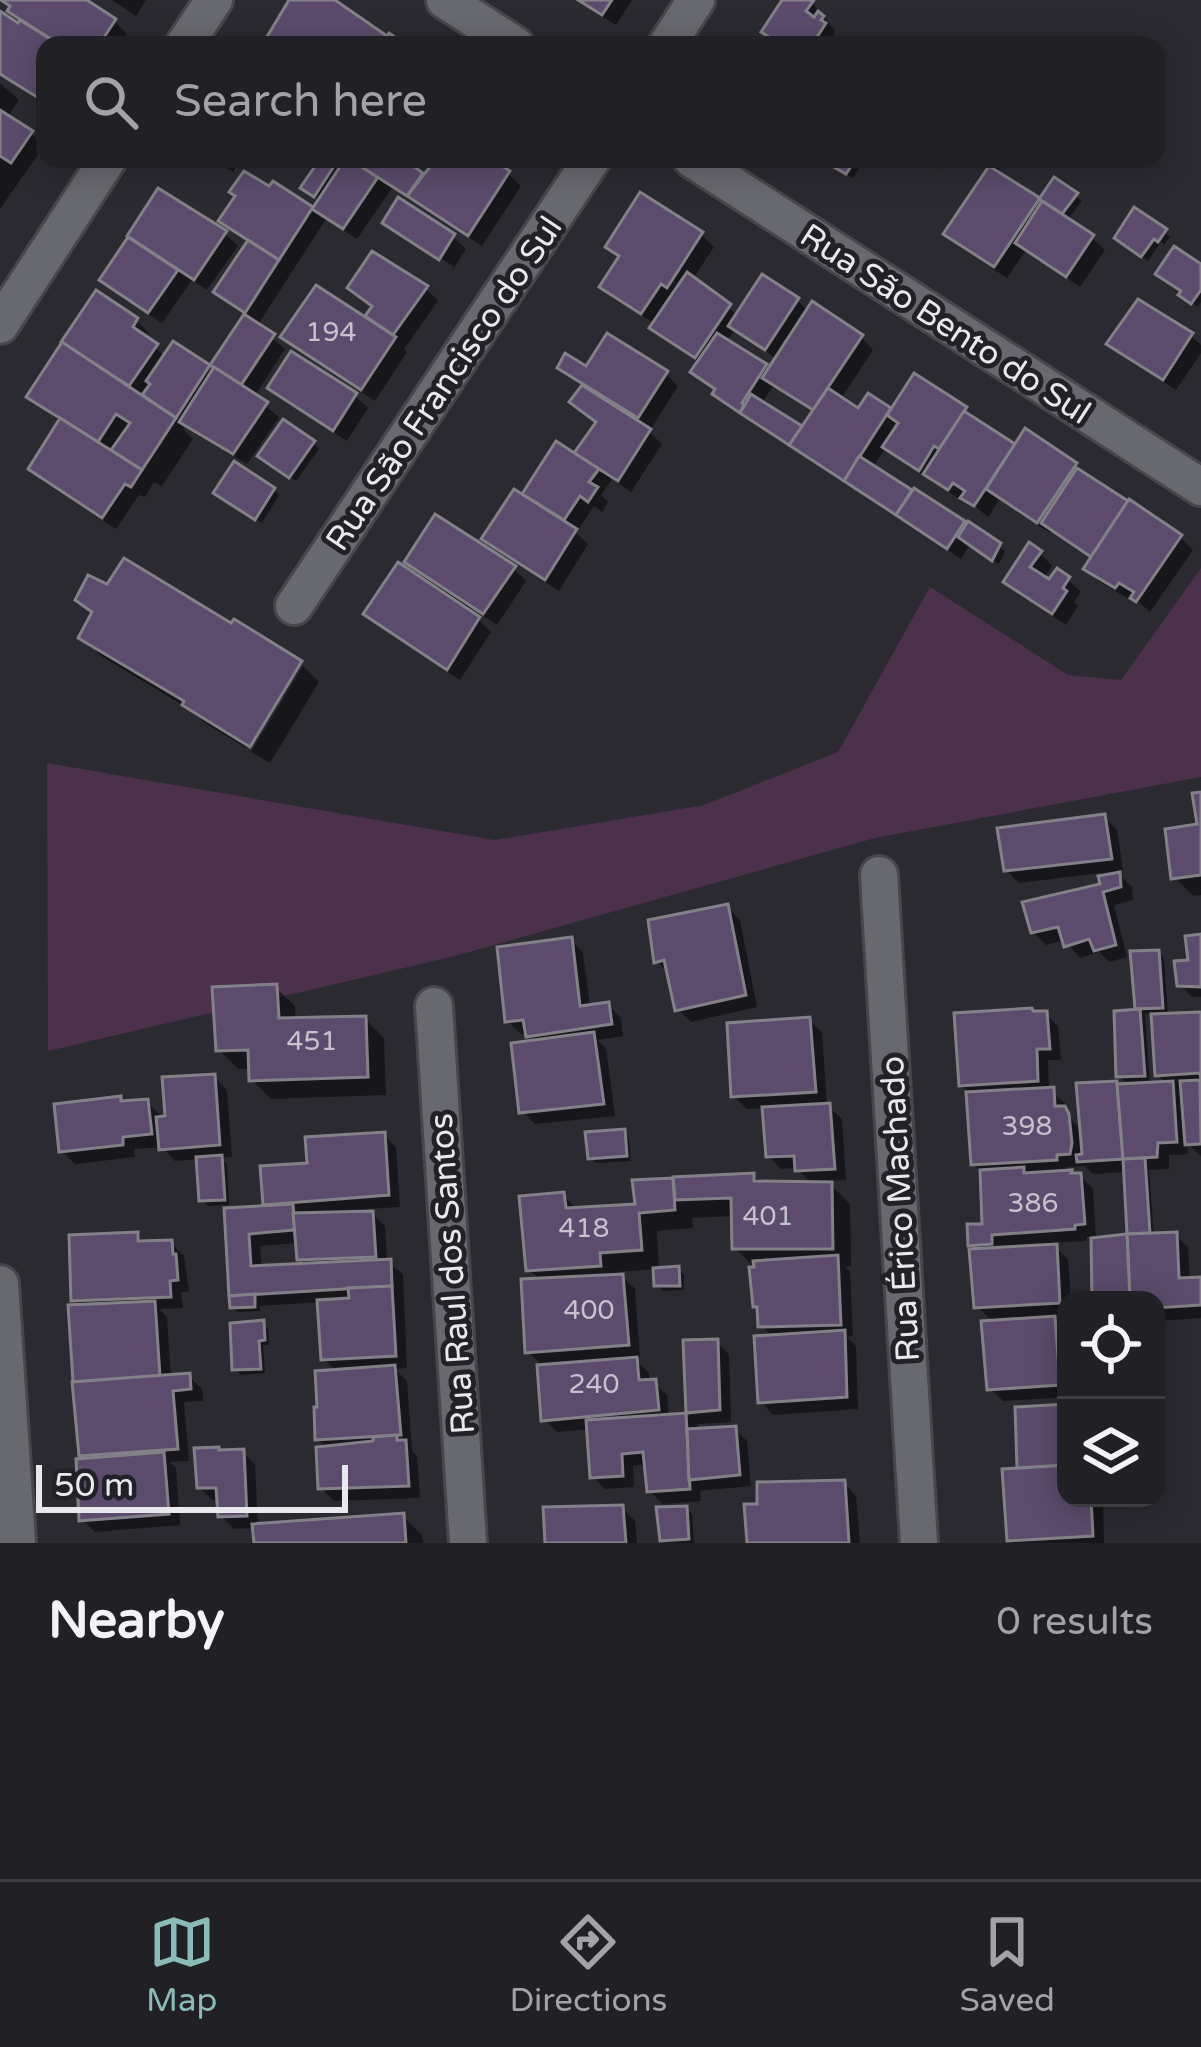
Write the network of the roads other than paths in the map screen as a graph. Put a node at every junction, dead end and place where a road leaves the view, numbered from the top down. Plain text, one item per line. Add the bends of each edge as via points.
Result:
1 (214, 0) edge
2 (445, 0) edge
3 (696, 0) edge
4 (190, 36) edge
5 (501, 36) edge
6 (673, 36) edge
7 (102, 168) edge
8 (586, 168) edge
9 (706, 168) edge
10 (0, 325) edge
11 (1201, 487) edge
12 (294, 606) dead end
13 (879, 875) dead end
14 (434, 1006) dead end
15 (0, 1284) edge
16 (17, 1543) edge
17 (468, 1543) edge
18 (919, 1543) edge

1 - 4 street
2 - 5 street
3 - 6 street
7 - 10 street
8 - 12 street, Rua São Francisco do Sul
9 - 11 street, Rua São Bento do Sul
13 - 18 street, Rua Érico Machado
14 - 17 street, Rua Raul dos Santos
15 - 16 street

